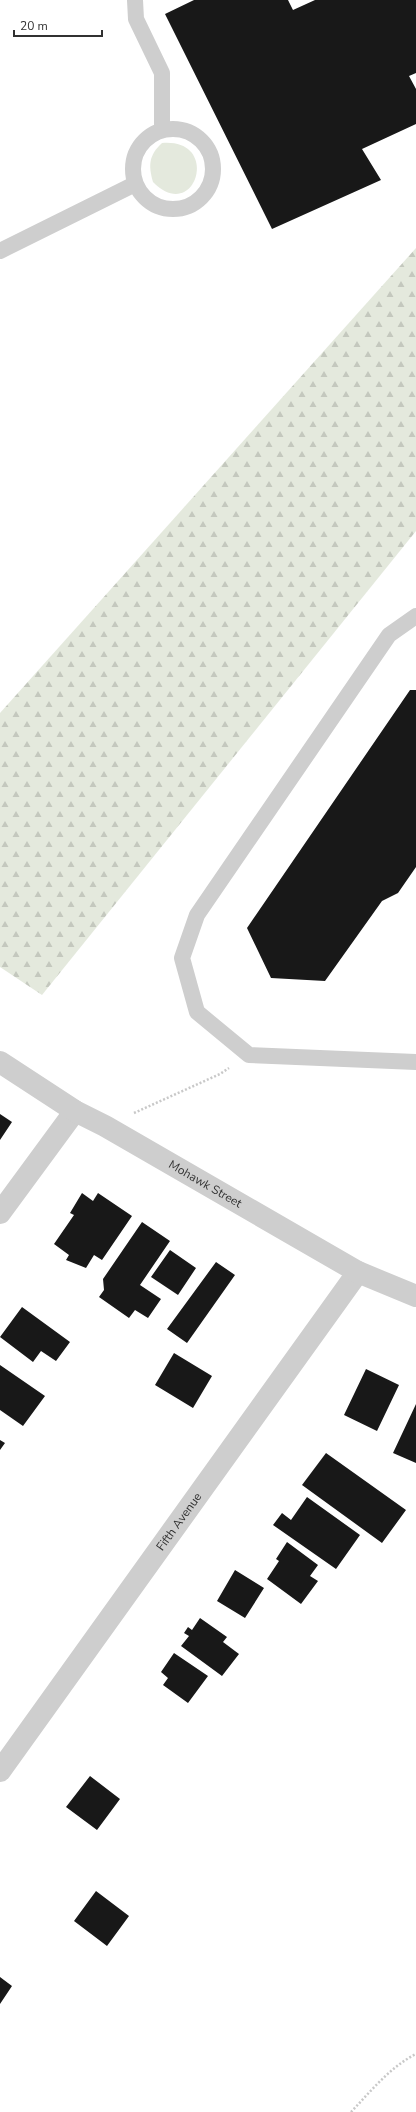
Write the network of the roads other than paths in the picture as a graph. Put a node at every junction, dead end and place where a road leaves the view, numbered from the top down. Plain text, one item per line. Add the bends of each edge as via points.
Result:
1 (135, 0) edge
2 (162, 130) junction
3 (135, 184) junction
4 (0, 251) edge
5 (416, 616) edge
6 (0, 1062) edge
7 (416, 1062) edge
8 (75, 1110) junction
9 (0, 1213) edge
10 (358, 1272) junction
11 (416, 1296) edge
12 (0, 1771) edge

1 - 2 lane via 136,19 162,73
2 - 3 lane via 150,135 140,145 134,157 132,171
2 - 3 lane via 176,128 201,139 209,150 213,163 213,175 208,188 190,205 177,209 164,208 152,203 142,195
3 - 4 lane
5 - 7 lane via 389,635 196,915 182,958 196,1012 249,1055
6 - 8 street, Mohawk Street
8 - 9 street
8 - 10 street, Mohawk Street
10 - 11 street, Mohawk Street
10 - 12 street, Fifth Avenue

